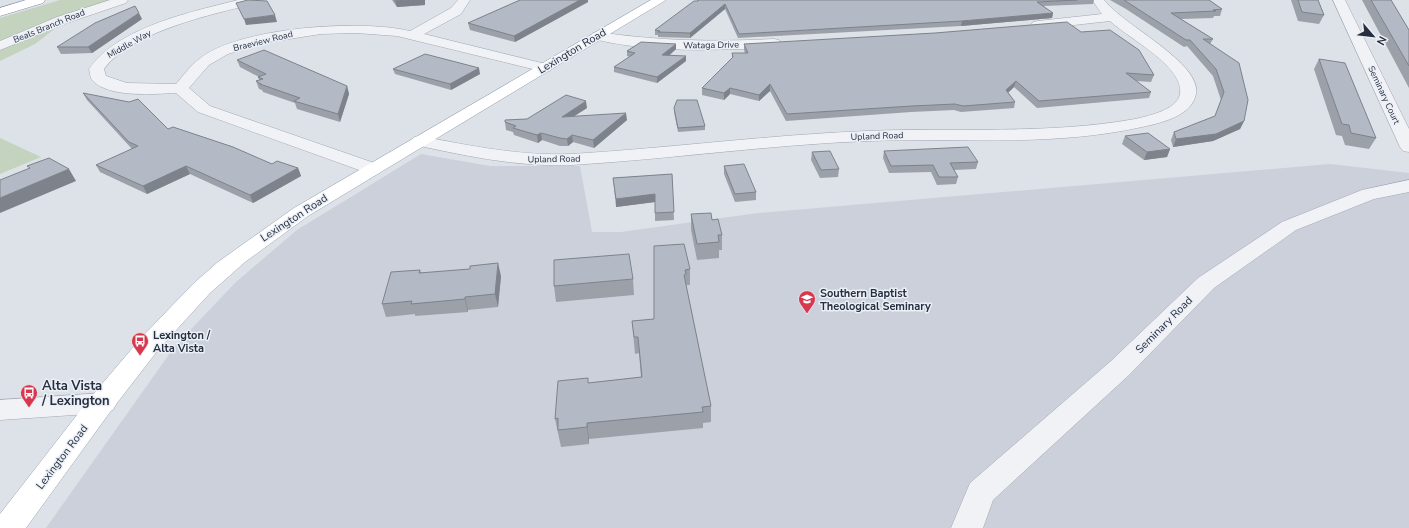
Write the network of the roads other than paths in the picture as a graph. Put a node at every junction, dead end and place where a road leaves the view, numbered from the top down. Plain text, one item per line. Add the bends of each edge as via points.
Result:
1 (39, 0) edge
2 (122, 0) edge
3 (254, 0) edge
4 (464, 0) edge
5 (660, 0) edge
6 (1098, 0) edge
7 (1339, 0) edge
8 (0, 12) edge
9 (1112, 17) junction
10 (1023, 26) edge
11 (413, 35) junction
12 (598, 36) junction
13 (788, 42) edge
14 (0, 46) edge
15 (544, 68) junction
16 (180, 88) junction
17 (420, 141) junction
18 (1409, 147) edge
19 (373, 169) junction
20 (1409, 186) edge
21 (103, 403) junction
22 (0, 410) edge
23 (8, 528) edge
24 (967, 528) edge

1 - 8 main road
2 - 14 street, Beals Branch Road via 62,20
3 - 16 street, Middle Way via 152,31 105,57 96,69 103,81 122,86
4 - 11 street via 456,11
5 - 12 main road, Lexington Road
6 - 9 street, Upland Road via 1106,13
7 - 18 street, Seminary Court
9 - 10 street
9 - 17 street, Upland Road via 1184,74 1190,89 1189,96 1183,104 1150,120 1094,130 1050,134 852,137 557,160 482,155
11 - 15 street, Braeview Road
11 - 16 street, Braeview Road via 368,29 334,29 262,39 214,56 196,69
12 - 13 street, Wataga Drive via 646,43 695,46
12 - 15 main road, Lexington Road
15 - 17 main road, Lexington Road
16 - 19 street via 204,109
17 - 19 main road, Lexington Road
19 - 21 main road, Lexington Road via 301,212 256,243 204,286 157,335
20 - 24 street, Seminary Road via 1369,194 1289,226 1206,283 1120,368 981,492
21 - 22 street
21 - 23 main road, Lexington Road

